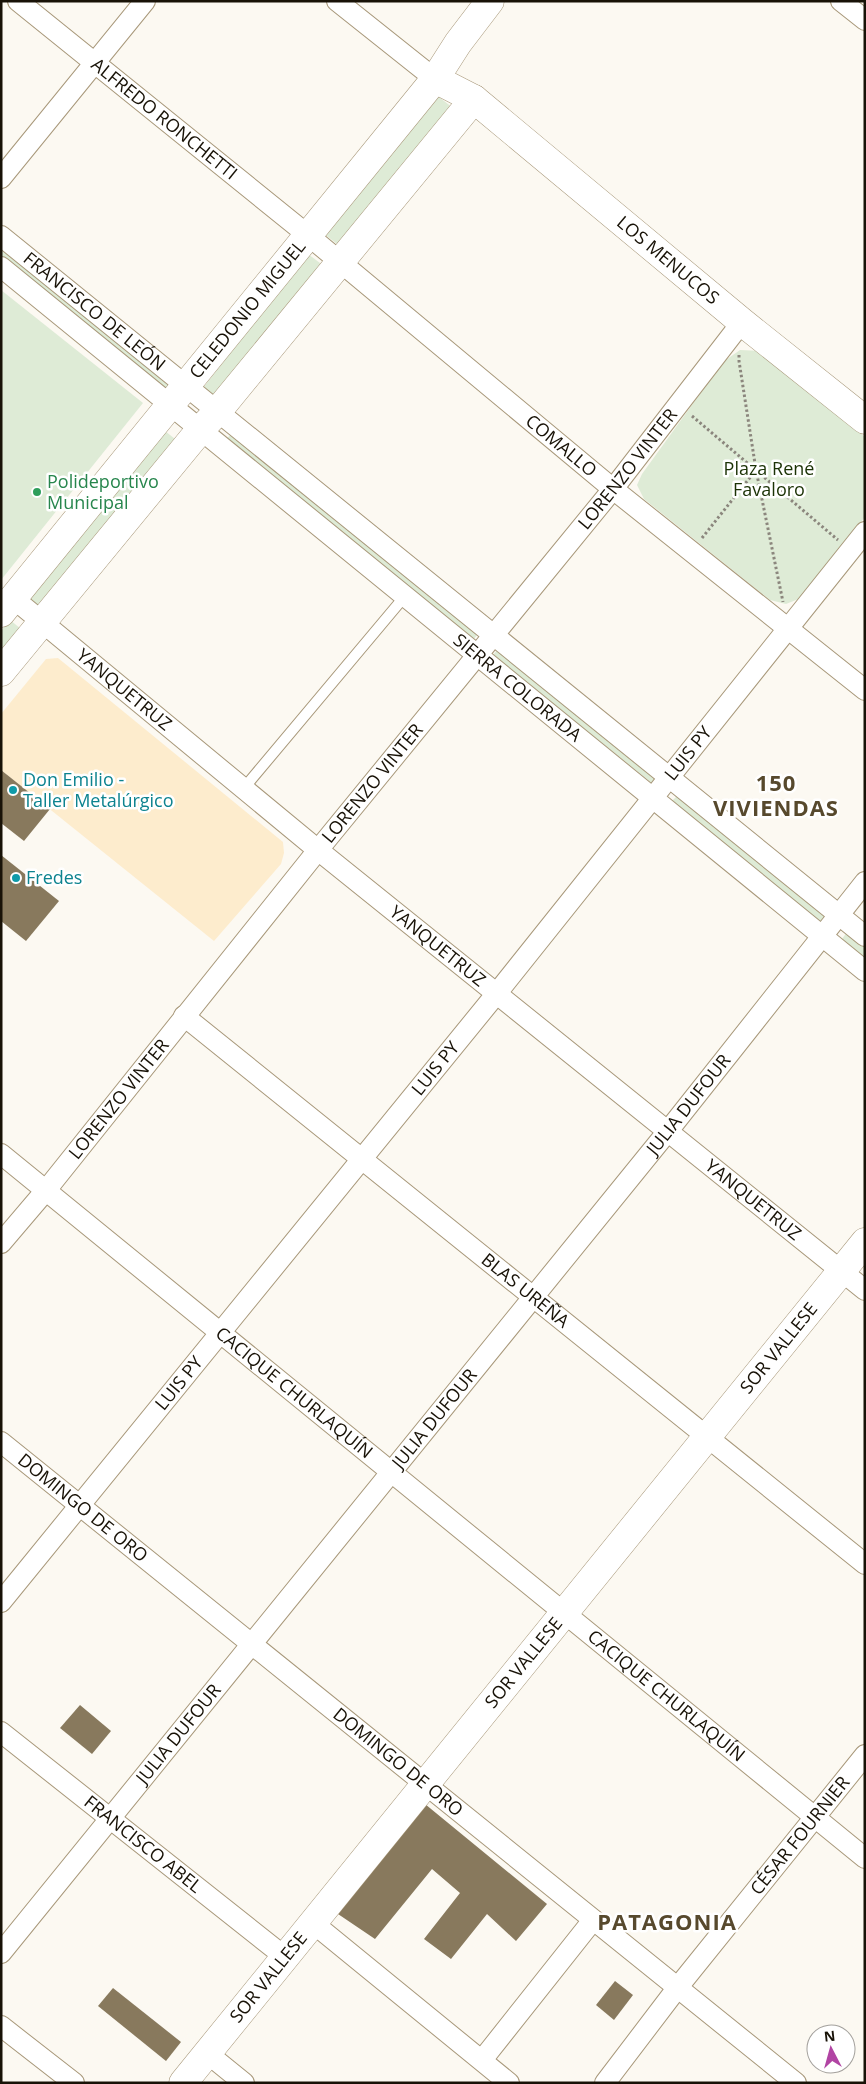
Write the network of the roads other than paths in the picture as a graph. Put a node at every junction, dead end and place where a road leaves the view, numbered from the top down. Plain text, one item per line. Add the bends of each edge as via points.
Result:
1 (18, 1) edge
2 (145, 1) edge
3 (337, 1) edge
4 (490, 1) edge
5 (841, 1) edge
6 (865, 20) edge
7 (95, 63) junction
8 (434, 80) junction
9 (474, 99) junction
10 (1, 178) edge
11 (1, 236) edge
12 (309, 236) junction
13 (339, 262) junction
14 (1, 267) edge
15 (742, 322) junction
16 (179, 396) junction
17 (864, 419) edge
18 (209, 421) junction
19 (613, 489) junction
20 (865, 532) edge
21 (405, 596) junction
22 (7, 606) edge
23 (41, 621) junction
24 (788, 628) junction
25 (494, 636) junction
26 (478, 655) junction
27 (1, 672) edge
28 (865, 690) edge
29 (668, 777) junction
30 (244, 788) junction
31 (652, 797) junction
32 (318, 850) junction
33 (865, 882) edge
34 (838, 914) junction
35 (821, 935) junction
36 (865, 936) edge
37 (865, 971) edge
38 (497, 994) junction
39 (184, 1016) junction
40 (668, 1131) junction
41 (1, 1154) edge
42 (362, 1159) junction
43 (47, 1189) junction
44 (865, 1242) edge
45 (1, 1243) edge
46 (841, 1271) junction
47 (865, 1290) edge
48 (533, 1298) junction
49 (222, 1332) junction
50 (706, 1437) junction
51 (1, 1442) edge
52 (393, 1472) junction
53 (80, 1506) junction
54 (865, 1564) edge
55 (1, 1602) edge
56 (566, 1612) junction
57 (252, 1644) junction
58 (1, 1732) edge
59 (865, 1754) edge
60 (425, 1784) junction
61 (814, 1817) junction
62 (110, 1819) junction
63 (865, 1858) edge
64 (593, 1920) junction
65 (313, 1923) junction
66 (1, 1953) edge
67 (285, 1957) junction
68 (678, 1987) junction
69 (1, 2026) edge
70 (207, 2053) junction
71 (482, 2060) junction
72 (74, 2083) edge
73 (183, 2083) edge
74 (244, 2083) edge
75 (509, 2083) edge
76 (605, 2083) edge
77 (796, 2083) edge

1 - 7 street, ALFREDO RONCHETTI
2 - 7 street
3 - 8 street
4 - 8 street, CELEDONIO MIGUEL
5 - 6 street
7 - 10 street
7 - 12 street, ALFREDO RONCHETTI
8 - 9 street, LOS MENUCOS
8 - 12 street, CELEDONIO MIGUEL
9 - 13 street
9 - 15 street, LOS MENUCOS
11 - 16 street, FRANCISCO DE LEÓN
12 - 13 street, COMALLO
12 - 16 street, CELEDONIO MIGUEL
13 - 18 street
13 - 19 street, COMALLO
14 - 16 street, FRANCISCO DE LEÓN
15 - 17 street, LOS MENUCOS
15 - 19 street, LORENZO VINTER
16 - 18 street, SIERRA COLORADA
16 - 22 street, CELEDONIO MIGUEL
18 - 21 street, SIERRA COLORADA
18 - 23 street
18 - 25 street, SIERRA COLORADA
19 - 24 street, COMALLO
19 - 25 street, LORENZO VINTER
20 - 24 street, LUIS PY
21 - 26 street, SIERRA COLORADA
21 - 30 lane
22 - 23 street, YANQUETRUZ
23 - 27 street
23 - 30 street, YANQUETRUZ
24 - 28 street, COMALLO
24 - 29 street, LUIS PY
25 - 26 street, LORENZO VINTER
25 - 29 street, SIERRA COLORADA
26 - 31 street, SIERRA COLORADA
26 - 32 street, LORENZO VINTER
29 - 31 street, LUIS PY
29 - 34 street, SIERRA COLORADA
30 - 32 street, YANQUETRUZ
31 - 35 street, SIERRA COLORADA
31 - 38 street, LUIS PY
32 - 38 street, YANQUETRUZ
32 - 39 street, LORENZO VINTER
33 - 34 street, JULIA DUFOUR
34 - 35 street, JULIA DUFOUR
34 - 36 street, SIERRA COLORADA
35 - 37 street, SIERRA COLORADA
35 - 40 street, JULIA DUFOUR
38 - 40 street, YANQUETRUZ
38 - 42 street, LUIS PY
39 - 42 street, BLAS UREÑA
39 - 43 street, LORENZO VINTER
40 - 46 street, YANQUETRUZ
40 - 48 street, JULIA DUFOUR
41 - 43 street, CACIQUE CHURLAQUÍN
42 - 48 street, BLAS UREÑA
42 - 49 street, LUIS PY
43 - 45 street, LORENZO VINTER
43 - 49 street, CACIQUE CHURLAQUÍN
44 - 46 street, SOR VALLESE
46 - 47 street, YANQUETRUZ
46 - 50 street, SOR VALLESE
48 - 50 street, BLAS UREÑA
48 - 52 street, JULIA DUFOUR
49 - 52 street, CACIQUE CHURLAQUÍN
49 - 53 street, LUIS PY
50 - 54 street, BLAS UREÑA
50 - 56 street, SOR VALLESE
51 - 53 street, DOMINGO DE ORO
52 - 56 street, CACIQUE CHURLAQUÍN
52 - 57 street, JULIA DUFOUR
53 - 55 street, LUIS PY
53 - 57 street, DOMINGO DE ORO
56 - 60 street, SOR VALLESE
56 - 61 street, CACIQUE CHURLAQUÍN
57 - 60 street, DOMINGO DE ORO
57 - 62 street, JULIA DUFOUR
58 - 62 street, FRANCISCO ABEL
59 - 61 street, CÉSAR FOURNIER
60 - 64 street, DOMINGO DE ORO
60 - 65 street, SOR VALLESE
61 - 63 street, CACIQUE CHURLAQUÍN
61 - 68 street, CÉSAR FOURNIER
62 - 66 street, JULIA DUFOUR
62 - 67 street, FRANCISCO ABEL
64 - 68 street, DOMINGO DE ORO
64 - 71 street
65 - 67 street, SOR VALLESE
65 - 71 street
67 - 70 street, SOR VALLESE
68 - 76 street, CÉSAR FOURNIER
68 - 77 street, DOMINGO DE ORO
69 - 72 street
70 - 73 street, SOR VALLESE
70 - 74 street
71 - 75 street

